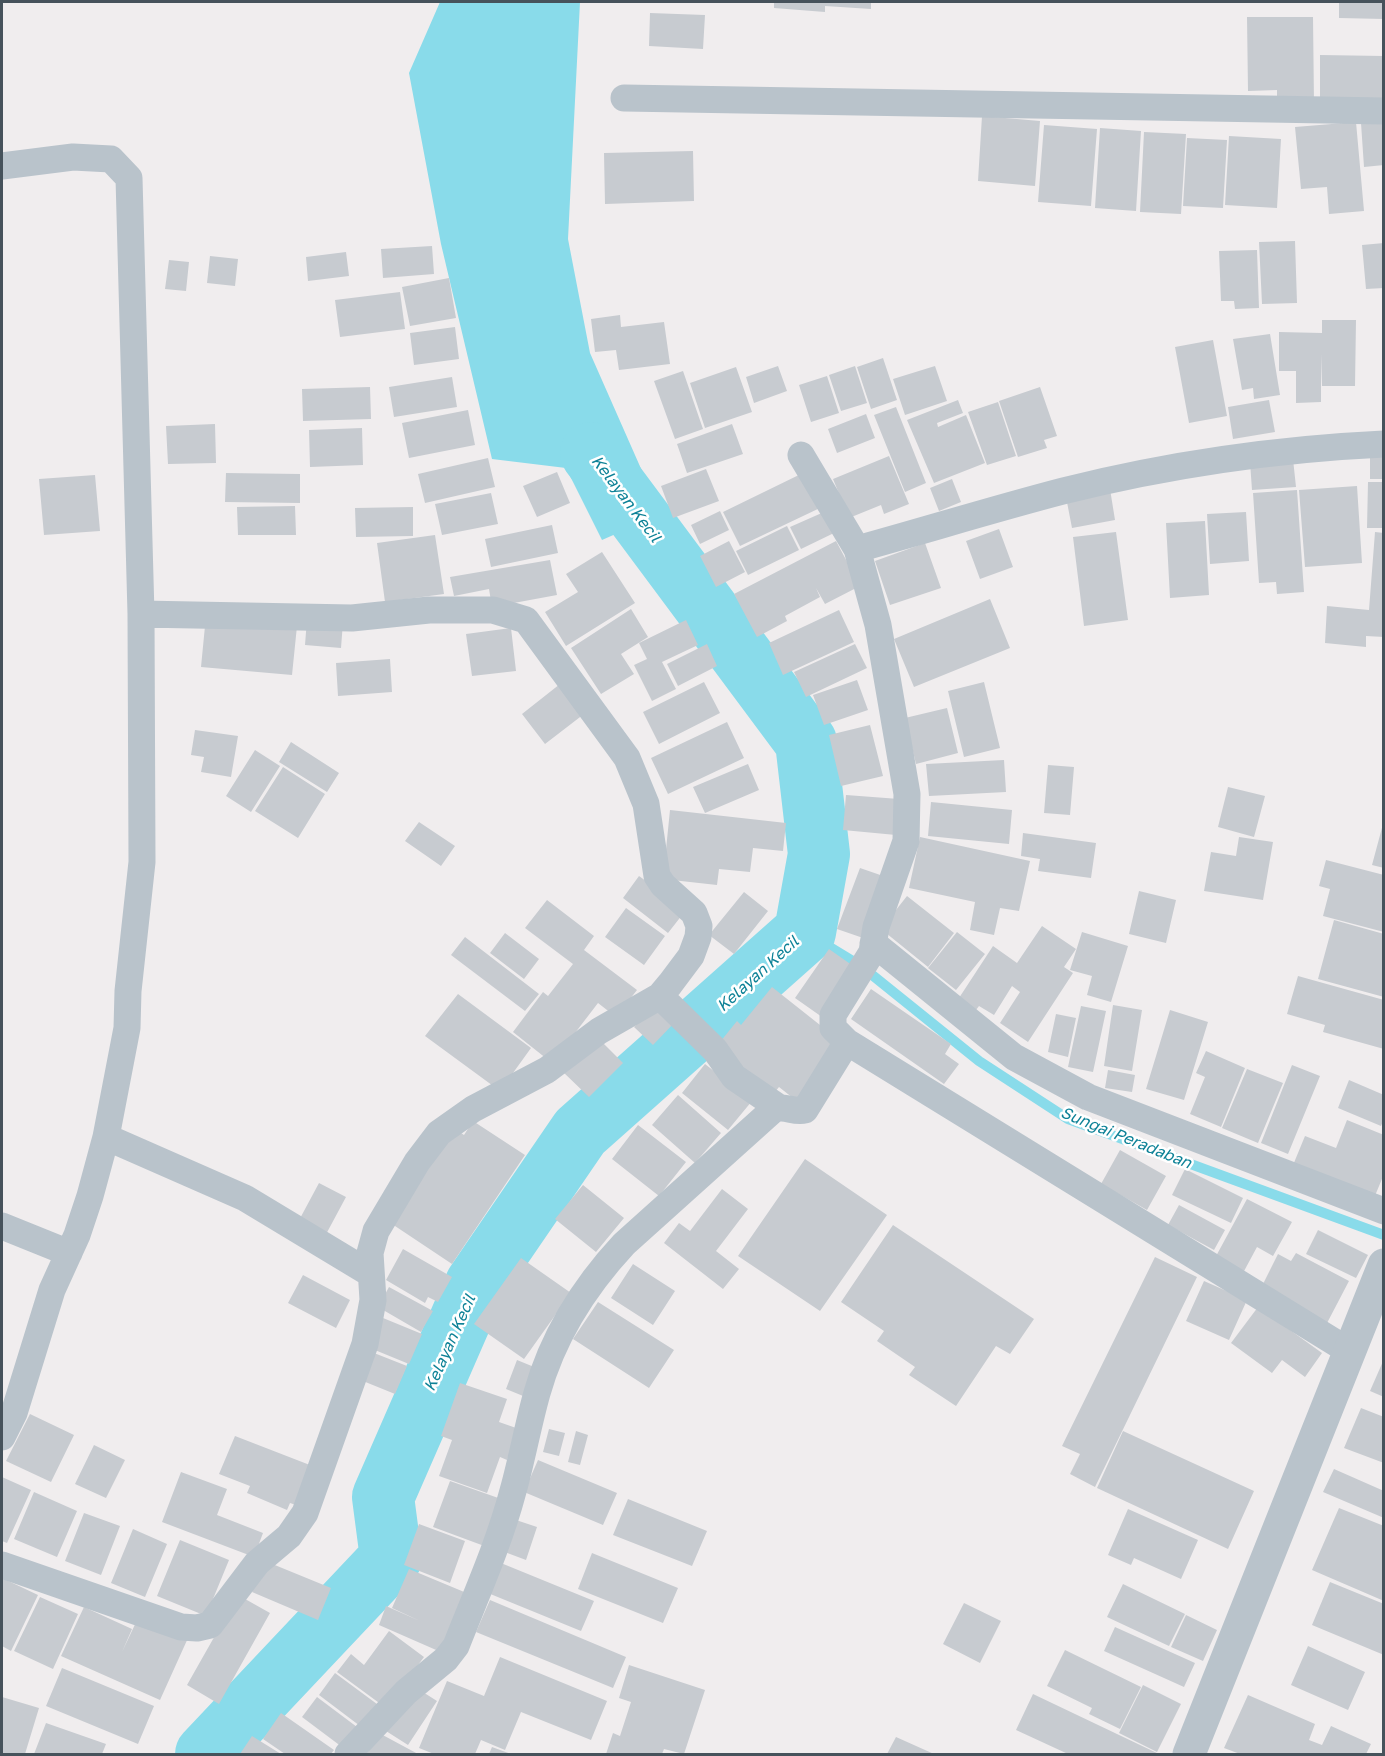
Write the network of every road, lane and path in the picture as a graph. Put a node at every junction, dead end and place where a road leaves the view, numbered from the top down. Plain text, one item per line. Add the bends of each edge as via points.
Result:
1 (624, 98) dead end
2 (1383, 111) edge
3 (2, 164) edge
4 (1383, 444) edge
5 (801, 455) dead end
6 (857, 549) junction
7 (141, 614) junction
8 (873, 948) junction
9 (668, 1005) junction
10 (847, 1042) junction
11 (778, 1107) junction
12 (106, 1137) junction
13 (1383, 1211) edge
14 (2, 1226) edge
15 (69, 1253) junction
16 (371, 1274) junction
17 (1378, 1279) edge
18 (1350, 1351) junction
19 (2, 1437) edge
20 (2, 1565) edge
21 (348, 1755) edge
22 (1189, 1755) edge

1 - 2 street
3 - 7 street via 73,157 111,159 129,178
4 - 6 street via 1238,458 1133,476
5 - 6 street
6 - 8 street via 878,625 907,794 906,841 876,927
7 - 9 street via 352,618 429,610 493,610 526,620 627,758 646,804 657,876 694,913 698,938
7 - 12 street via 142,862 127,1028
8 - 10 street via 833,1015 833,1028
8 - 13 street via 1014,1057 1044,1075 1088,1097
9 - 11 street via 715,1050 734,1077
9 - 16 street via 599,1031 547,1070 473,1109 439,1133 376,1231 370,1253
10 - 11 street via 805,1110
10 - 18 street
11 - 21 street via 624,1244 577,1303 550,1356 513,1492 456,1646 406,1692
12 - 15 street
12 - 16 street via 245,1198
14 - 15 street
15 - 19 street via 52,1290 14,1413
16 - 20 street via 373,1300 365,1344 305,1513 289,1536 257,1563 210,1625 181,1627
17 - 18 street
18 - 22 street

